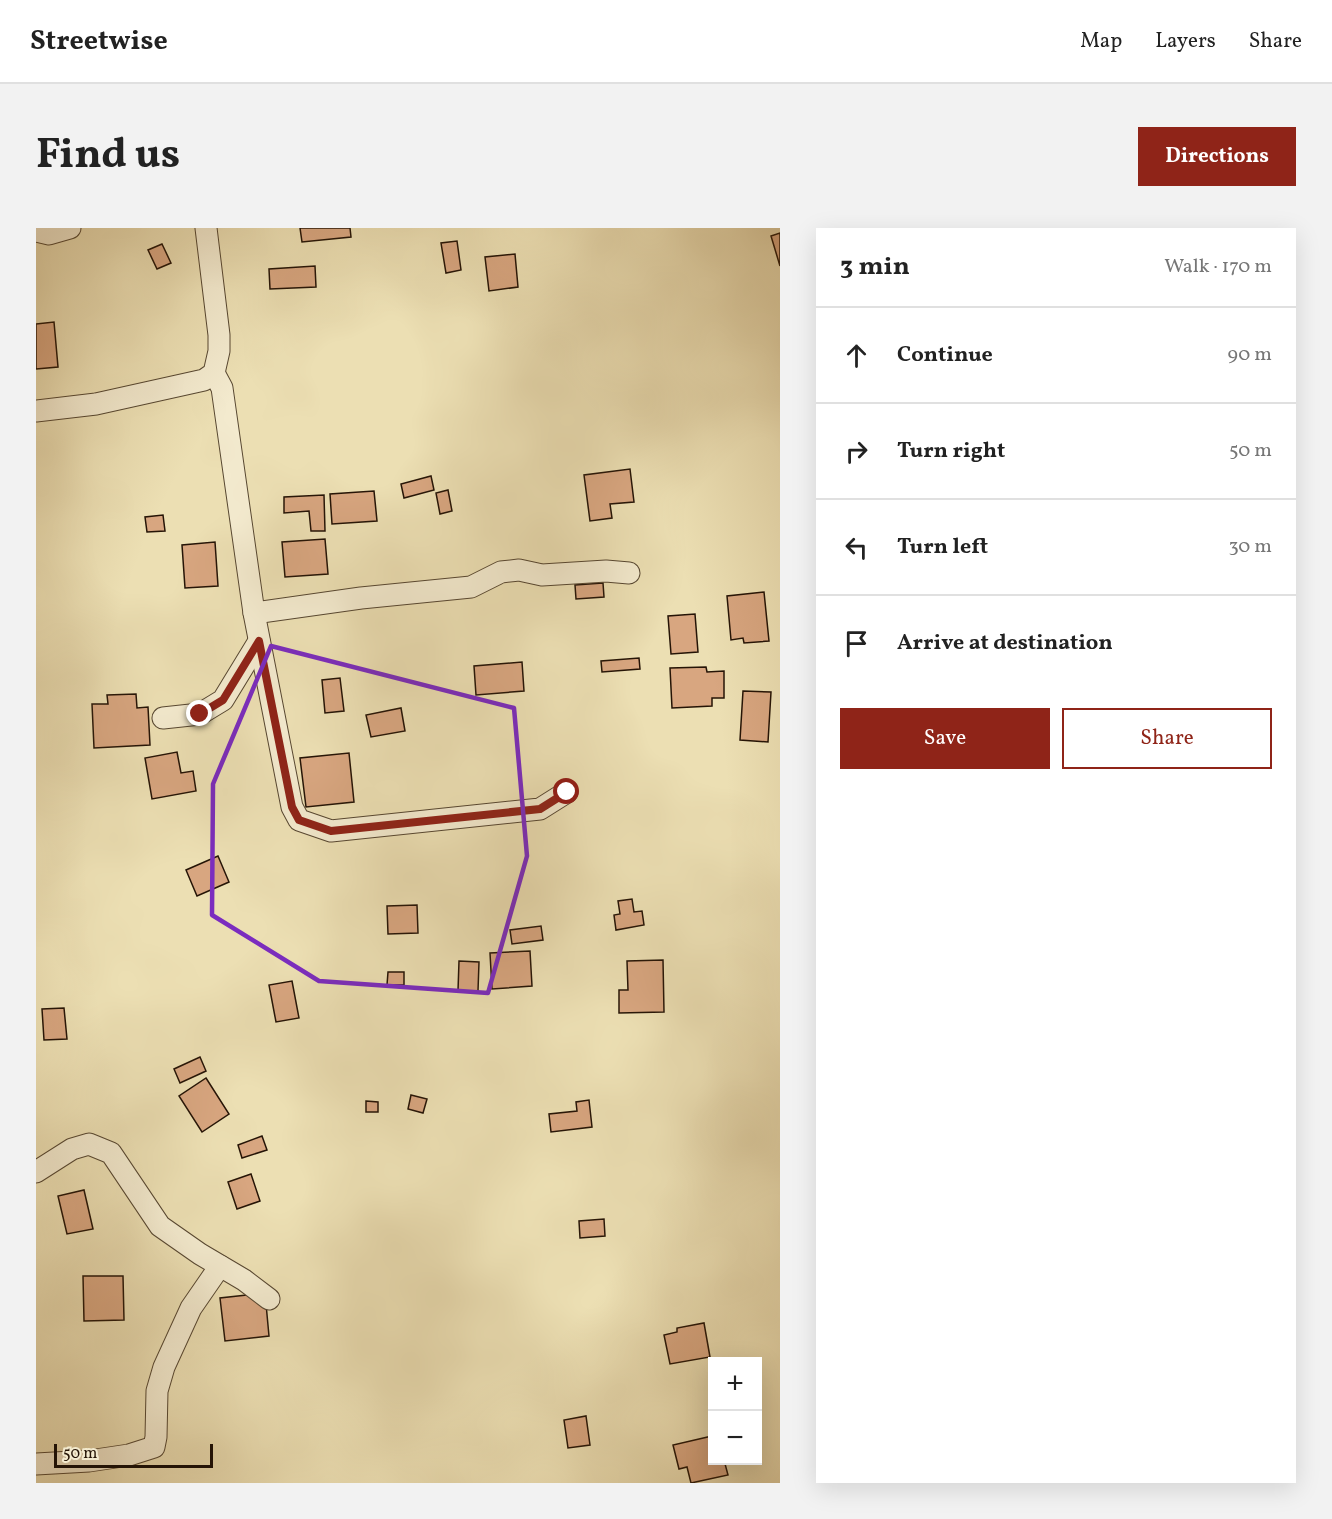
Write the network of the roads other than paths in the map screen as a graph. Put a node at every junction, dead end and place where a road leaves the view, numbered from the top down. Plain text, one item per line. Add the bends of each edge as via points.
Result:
1 (70, 228) edge
2 (206, 228) edge
3 (36, 231) edge
4 (214, 373) junction
5 (36, 411) edge
6 (629, 573) dead end
7 (254, 613) junction
8 (259, 641) junction
9 (163, 718) dead end
10 (567, 792) dead end
11 (36, 1172) edge
12 (220, 1266) junction
13 (269, 1299) dead end
14 (36, 1464) edge

1 - 3 street via 49,234
2 - 4 street via 219,335
4 - 5 street via 204,380 96,404
4 - 7 street via 222,388
6 - 7 street via 542,575 519,570 501,572 471,587
7 - 8 street
8 - 9 street via 223,700 200,714
8 - 10 street via 292,807 299,820 331,831 354,829 540,809
11 - 12 street via 72,1149 89,1144 111,1152 160,1226
12 - 13 street
12 - 14 street via 191,1308 164,1367 157,1391 154,1447 89,1461

